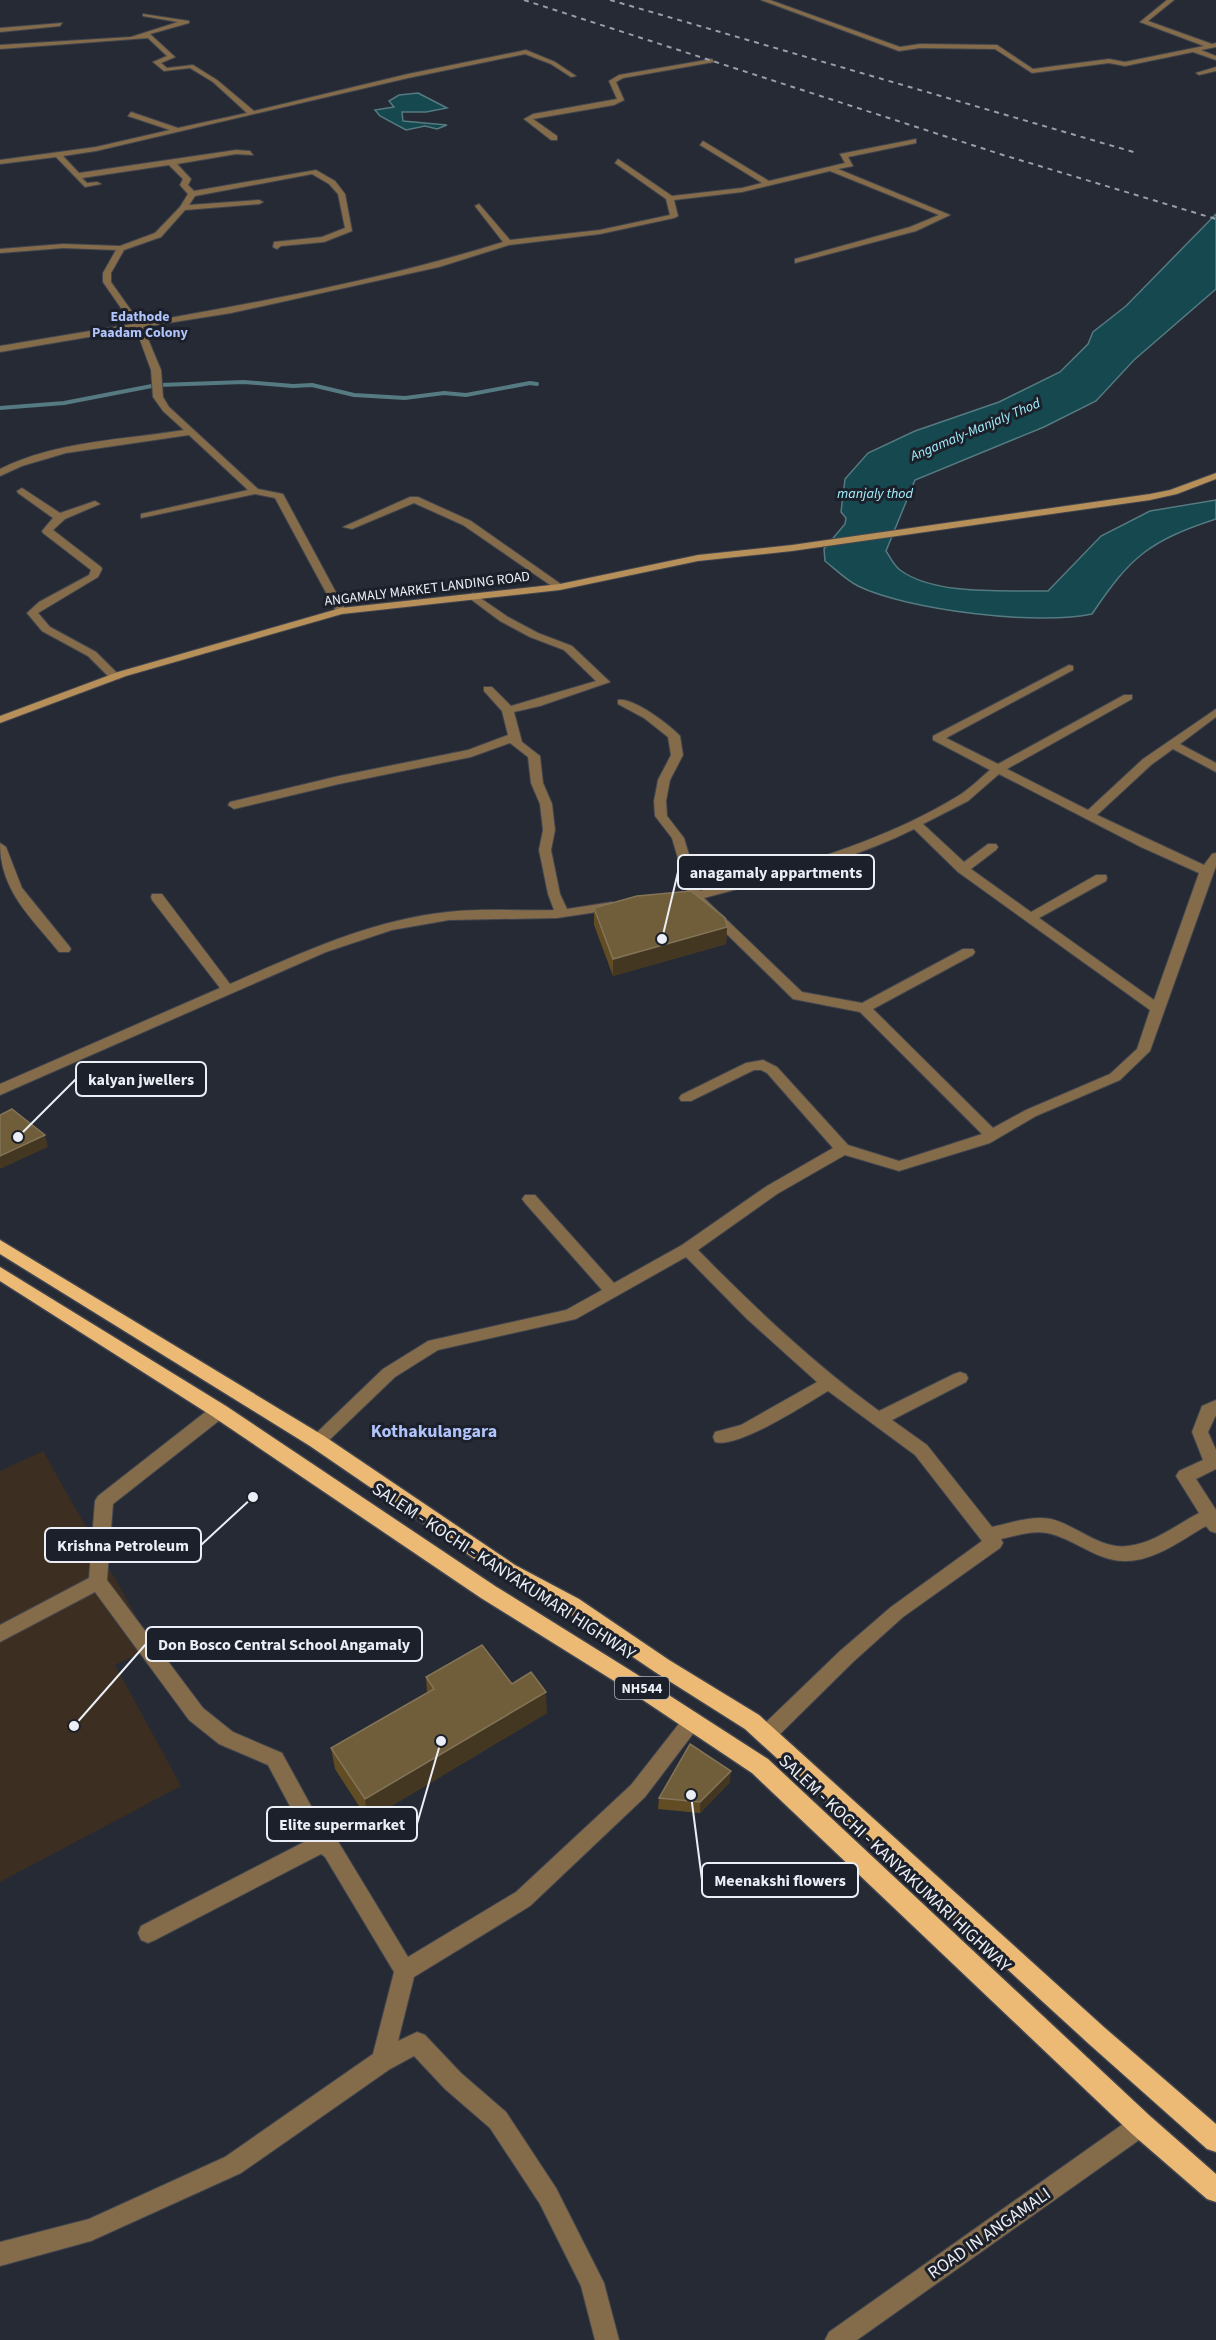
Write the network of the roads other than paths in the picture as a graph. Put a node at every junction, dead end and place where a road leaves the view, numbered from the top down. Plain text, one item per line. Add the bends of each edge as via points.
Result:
1 (764, 0) edge
2 (1171, 0) edge
3 (145, 15) dead end
4 (60, 24) dead end
5 (0, 30) edge
6 (149, 36) junction
7 (1214, 45) edge
8 (0, 47) edge
9 (1191, 49) junction
10 (1216, 58) edge
11 (712, 61) dead end
12 (1216, 69) edge
13 (1199, 73) dead end
14 (573, 76) dead end
15 (131, 114) dead end
16 (253, 114) junction
17 (177, 130) junction
18 (554, 138) dead end
19 (913, 141) dead end
20 (703, 143) dead end
21 (250, 153) dead end
22 (58, 154) junction
23 (618, 161) dead end
24 (0, 162) edge
25 (171, 163) junction
26 (831, 169) junction
27 (77, 176) junction
28 (767, 183) junction
29 (97, 184) dead end
30 (192, 194) junction
31 (670, 198) junction
32 (259, 202) dead end
33 (479, 206) dead end
34 (183, 208) junction
35 (507, 243) junction
36 (277, 247) dead end
37 (121, 248) junction
38 (0, 251) edge
39 (798, 261) dead end
40 (136, 325) junction
41 (0, 349) edge
42 (191, 432) junction
43 (0, 473) edge
44 (1216, 476) edge
45 (21, 490) dead end
46 (255, 491) junction
47 (95, 504) dead end
48 (145, 516) dead end
49 (60, 518) junction
50 (348, 527) dead end
51 (560, 587) junction
52 (473, 596) junction
53 (341, 611) junction
54 (1069, 668) dead end
55 (116, 677) junction
56 (488, 689) dead end
57 (1128, 697) dead end
58 (622, 702) dead end
59 (508, 710) junction
60 (1216, 712) edge
61 (0, 720) edge
62 (515, 737) junction
63 (1174, 745) junction
64 (1216, 768) edge
65 (997, 770) junction
66 (234, 805) dead end
67 (1090, 815) junction
68 (915, 823) junction
69 (0, 847) edge
70 (992, 847) dead end
71 (1216, 857) edge
72 (963, 869) junction
73 (1206, 871) junction
74 (1101, 878) dead end
75 (695, 896) junction
76 (156, 897) dead end
77 (666, 900) edge
78 (626, 905) edge
79 (562, 913) junction
80 (1031, 917) junction
81 (64, 949) dead end
82 (968, 952) dead end
83 (228, 990) junction
84 (864, 1008) junction
85 (1158, 1009) junction
86 (0, 1090) edge
87 (686, 1098) dead end
88 (992, 1135) junction
89 (843, 1149) junction
90 (530, 1199) dead end
91 (0, 1246) edge
92 (688, 1249) junction
93 (0, 1273) edge
94 (613, 1292) junction
95 (960, 1378) dead end
96 (829, 1383) junction
97 (1216, 1407) edge
98 (219, 1412) junction
99 (880, 1418) junction
100 (720, 1437) dead end
101 (317, 1441) junction
102 (1213, 1521) edge
103 (988, 1535) junction
104 (98, 1582) junction
105 (0, 1634) edge
106 (692, 1722) junction
107 (767, 1734) junction
108 (321, 1844) junction
109 (148, 1932) dead end
110 (405, 1971) junction
111 (382, 2061) junction
112 (1140, 2125) junction
113 (1216, 2140) edge
114 (1216, 2190) edge
115 (0, 2254) edge
116 (607, 2340) edge
117 (837, 2340) edge

1 - 9 street via 898,49 997,47 1032,71 1109,61 1125,64
2 - 7 street via 1143,22
3 - 6 street via 188,22 145,33
4 - 5 street
6 - 8 street
6 - 16 street via 172,57 156,62 166,70 191,66
7 - 9 street
9 - 10 street
11 - 18 street via 621,76 612,81 621,100 528,119
12 - 13 street
14 - 16 street via 526,52
15 - 17 street
16 - 17 street
17 - 22 street
19 - 26 street via 843,156 849,164
20 - 28 street
21 - 25 street
22 - 24 street
22 - 27 street
23 - 31 street
25 - 27 street
25 - 30 street via 187,179 184,185
26 - 28 street
26 - 39 street via 946,215 912,229
27 - 29 street via 85,185
28 - 31 street
30 - 34 street
30 - 36 street via 314,172 332,180 342,191 349,229 339,236
31 - 35 street via 674,216 600,232
32 - 34 street
33 - 35 street
34 - 37 street via 158,235
35 - 40 street via 412,271 231,310
37 - 38 street via 63,246
37 - 40 street via 107,282
40 - 41 street
40 - 42 street via 143,333 156,370 158,397
42 - 43 street via 69,451 13,465
42 - 46 street
44 - 51 main road, ANGAMALY MARKET LANDING ROAD via 1150,497 664,563
45 - 49 street
46 - 48 street
46 - 53 street via 279,496
47 - 49 street
49 - 55 street via 47,531 97,569 93,578 32,613 46,629 92,654
50 - 51 street via 414,499 467,523
51 - 52 main road, ANGAMALY MARKET LANDING ROAD
52 - 53 main road, ANGAMALY MARKET LANDING ROAD
52 - 59 street via 504,619 568,648 604,682
53 - 55 main road, ANGAMALY MARKET LANDING ROAD
54 - 65 street via 937,736
55 - 61 main road, ANGAMALY MARKET LANDING ROAD
56 - 59 street
57 - 65 street
58 - 75 street via 674,736 677,755 664,780 661,816 678,838
59 - 62 street
60 - 63 street
62 - 66 street via 471,753
62 - 79 street via 516,744 534,756 537,783 546,804 549,830 545,850
63 - 64 street
63 - 67 street via 1147,762
65 - 67 street
65 - 68 street via 964,798
67 - 73 street
68 - 72 street
68 - 75 street via 878,842 796,870
69 - 81 street via 16,889
70 - 72 street
71 - 73 street
72 - 80 street
73 - 85 street
74 - 80 street
75 - 77 street
75 - 84 street via 798,996
76 - 83 street
78 - 79 street
79 - 83 street via 448,916 401,924 321,949
80 - 85 street
82 - 84 street
83 - 86 street
84 - 88 street
85 - 88 street via 1143,1051 1115,1077 1031,1113
87 - 89 street via 751,1066 767,1067
88 - 89 street via 899,1166
89 - 92 street via 772,1190
90 - 94 street
91 - 101 highway, SALEM - KOCHI - KANYAKUMARI HIGHWAY / NH544
92 - 94 street
92 - 96 street via 753,1315
93 - 98 highway, SALEM - KOCHI - KANYAKUMARI HIGHWAY / NH544
94 - 101 street via 570,1315 434,1345 389,1373
95 - 99 street
96 - 99 street
96 - 100 street via 746,1430
97 - 102 street via 1208,1411 1200,1432 1213,1463 1185,1476
98 - 104 street via 104,1501
98 - 106 highway, SALEM - KOCHI - KANYAKUMARI HIGHWAY / NH544 via 488,1592
99 - 103 street via 921,1450
101 - 107 highway, SALEM - KOCHI - KANYAKUMARI HIGHWAY / NH544 via 508,1571 572,1605
102 - 103 street via 1154,1547 1126,1554 1102,1549 1049,1526
103 - 107 street via 994,1543 897,1613
104 - 105 street
104 - 108 street via 196,1714 226,1738 275,1759
106 - 110 street via 638,1791 523,1899
106 - 112 highway, SALEM - KOCHI - KANYAKUMARI HIGHWAY / NH544 via 760,1766
107 - 113 highway, SALEM - KOCHI - KANYAKUMARI HIGHWAY / NH544
108 - 109 street
108 - 110 street via 332,1850
110 - 111 street
111 - 115 street via 233,2165 91,2230
111 - 116 street via 417,2043 498,2120 549,2196 592,2283
112 - 114 highway, SALEM - KOCHI - KANYAKUMARI HIGHWAY / NH544
112 - 117 street, ROAD IN ANGAMALI

